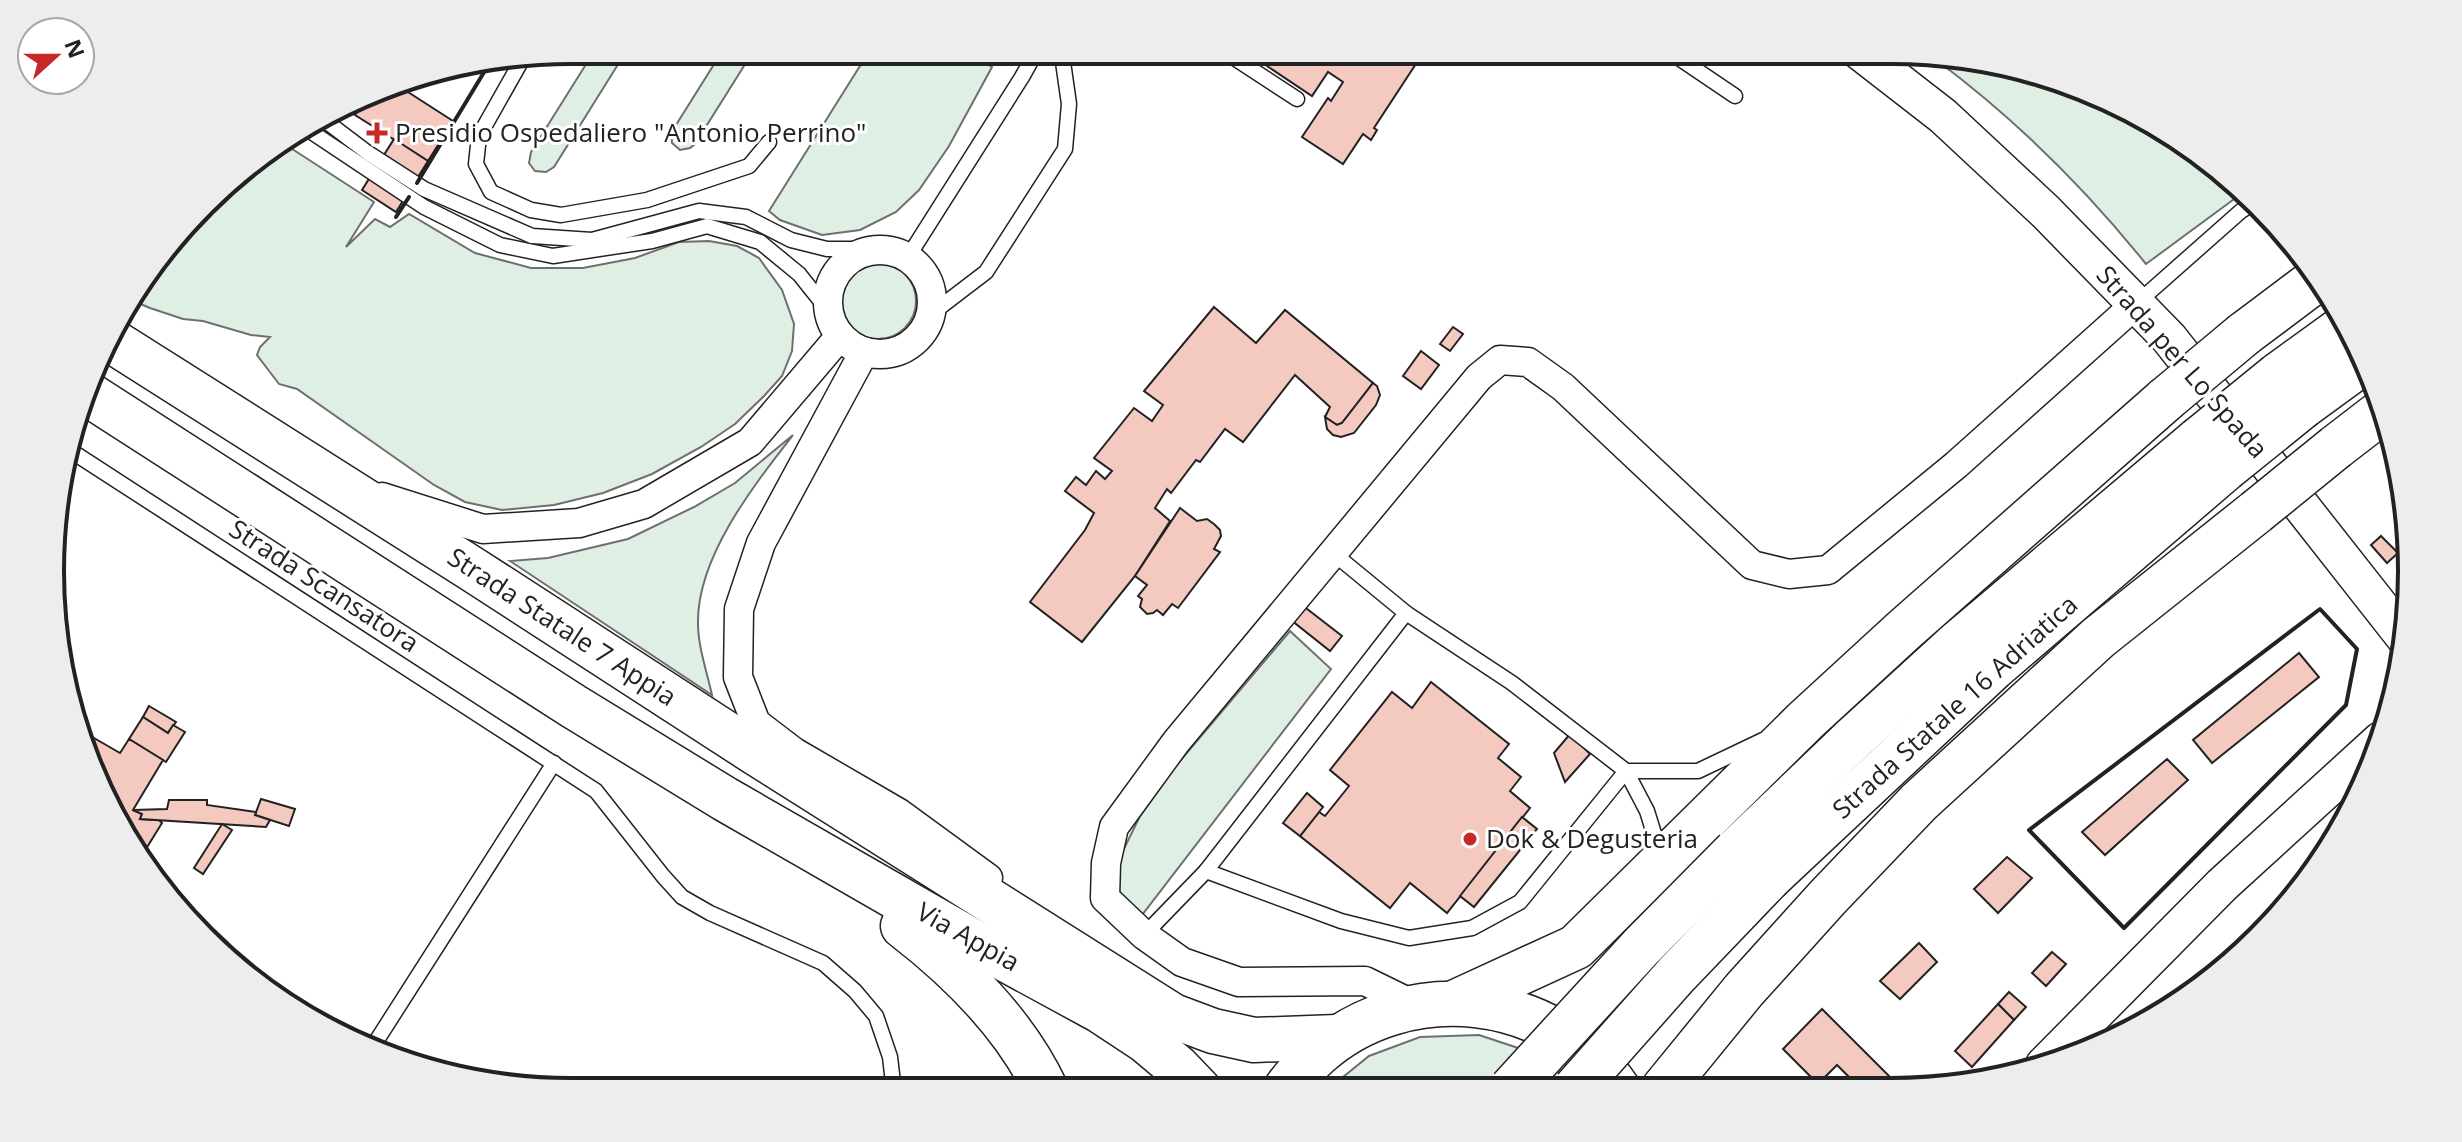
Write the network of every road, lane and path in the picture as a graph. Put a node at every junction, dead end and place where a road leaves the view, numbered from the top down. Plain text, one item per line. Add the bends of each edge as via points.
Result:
1 (1029, 64) edge
2 (1063, 64) edge
3 (1243, 64) edge
4 (1688, 64) edge
5 (1876, 64) edge
6 (518, 67) edge
7 (1735, 96) dead end
8 (1297, 99) dead end
9 (331, 125) edge
10 (314, 134) edge
11 (769, 142) dead end
12 (2246, 208) edge
13 (876, 249) junction
14 (908, 257) junction
15 (2310, 285) edge
16 (2137, 303) junction
17 (827, 309) junction
18 (931, 314) junction
19 (2339, 334) edge
20 (840, 336) junction
21 (117, 344) edge
22 (864, 352) junction
23 (2354, 365) edge
24 (2290, 391) junction
25 (95, 398) edge
26 (2374, 418) edge
27 (2211, 454) junction
28 (78, 455) edge
29 (332, 479) junction
30 (1333, 553) junction
31 (1406, 613) junction
32 (2395, 625) edge
33 (1806, 720) junction
34 (2362, 757) edge
35 (554, 763) junction
36 (1626, 771) junction
37 (725, 799) junction
38 (1206, 871) junction
39 (1637, 888) junction
40 (1015, 915) junction
41 (1144, 935) junction
42 (1436, 1004) junction
43 (1337, 1037) junction
44 (378, 1039) edge
45 (2060, 1049) edge
46 (892, 1078) edge
47 (1039, 1078) edge
48 (1188, 1078) edge
49 (1293, 1078) edge
50 (1521, 1078) edge
51 (1585, 1078) edge
52 (1611, 1078) edge
53 (1672, 1078) edge

1 - 14 lane
2 - 18 lane via 1069,104 1065,149 986,272
3 - 8 lane
4 - 7 lane
5 - 16 street, Strada per Lo Spada via 1943,116
6 - 11 lane via 479,136 476,164 491,192 531,210 561,215 647,200 749,166
9 - 13 lane via 424,189 532,236 592,240 699,211 746,217 791,240 827,249
10 - 17 lane via 424,207 500,245 553,256 652,241 707,226 760,242 799,274
12 - 16 lane
13 - 14 street
13 - 17 street via 845,262 834,276
14 - 18 street via 928,282
15 - 33 highway, bridge via 2166,399
16 - 30 street via 1956,465 1828,570 1789,574 1752,565 1563,387 1528,362 1500,360 1479,377
16 - 32 street, Strada per Lo Spada
17 - 20 street
18 - 22 street via 924,330 898,351
19 - 24 highway
20 - 22 street
20 - 29 street via 750,442 644,504 579,523 483,529
21 - 29 highway, Strada Statale 7 Appia
22 - 40 street via 761,543 739,609 738,677 756,723 954,851 1002,888
23 - 24 highway, Strada Statale 16 Adriatica
24 - 27 highway, Strada Statale 16 Adriatica, bridge
25 - 37 highway
26 - 53 highway, bridge via 2098,638 1919,802 1744,990
27 - 50 highway, Strada Statale 16 Adriatica, bridge via 1958,643 1736,851
27 - 51 highway, Strada Statale 16 Adriatica, bridge via 1770,877
28 - 35 lane, Strada Scansatora
29 - 40 highway, Strada Statale 7 Appia
30 - 31 lane
30 - 41 street via 1176,742 1114,827 1105,898
31 - 36 lane via 1512,683
31 - 38 lane
33 - 36 lane via 1698,771
33 - 39 highway
34 - 45 street via 2222,885
35 - 44 lane
35 - 46 lane, Strada Scansatora via 596,791 682,897 823,963 855,991 876,1016
36 - 38 lane via 1520,902 1472,928 1409,938 1341,921
36 - 39 lane via 1656,840
37 - 47 highway via 943,957 984,999
37 - 48 highway, Via Appia via 1099,1010 1146,1041
38 - 41 lane
39 - 42 highway via 1576,947
40 - 43 highway, Strada Statale 7 Appia via 1173,1016 1254,1040
41 - 42 street via 1182,962 1239,982 1365,981
42 - 43 highway via 1375,1018
42 - 52 highway via 1512,1012 1564,1035
43 - 49 highway

